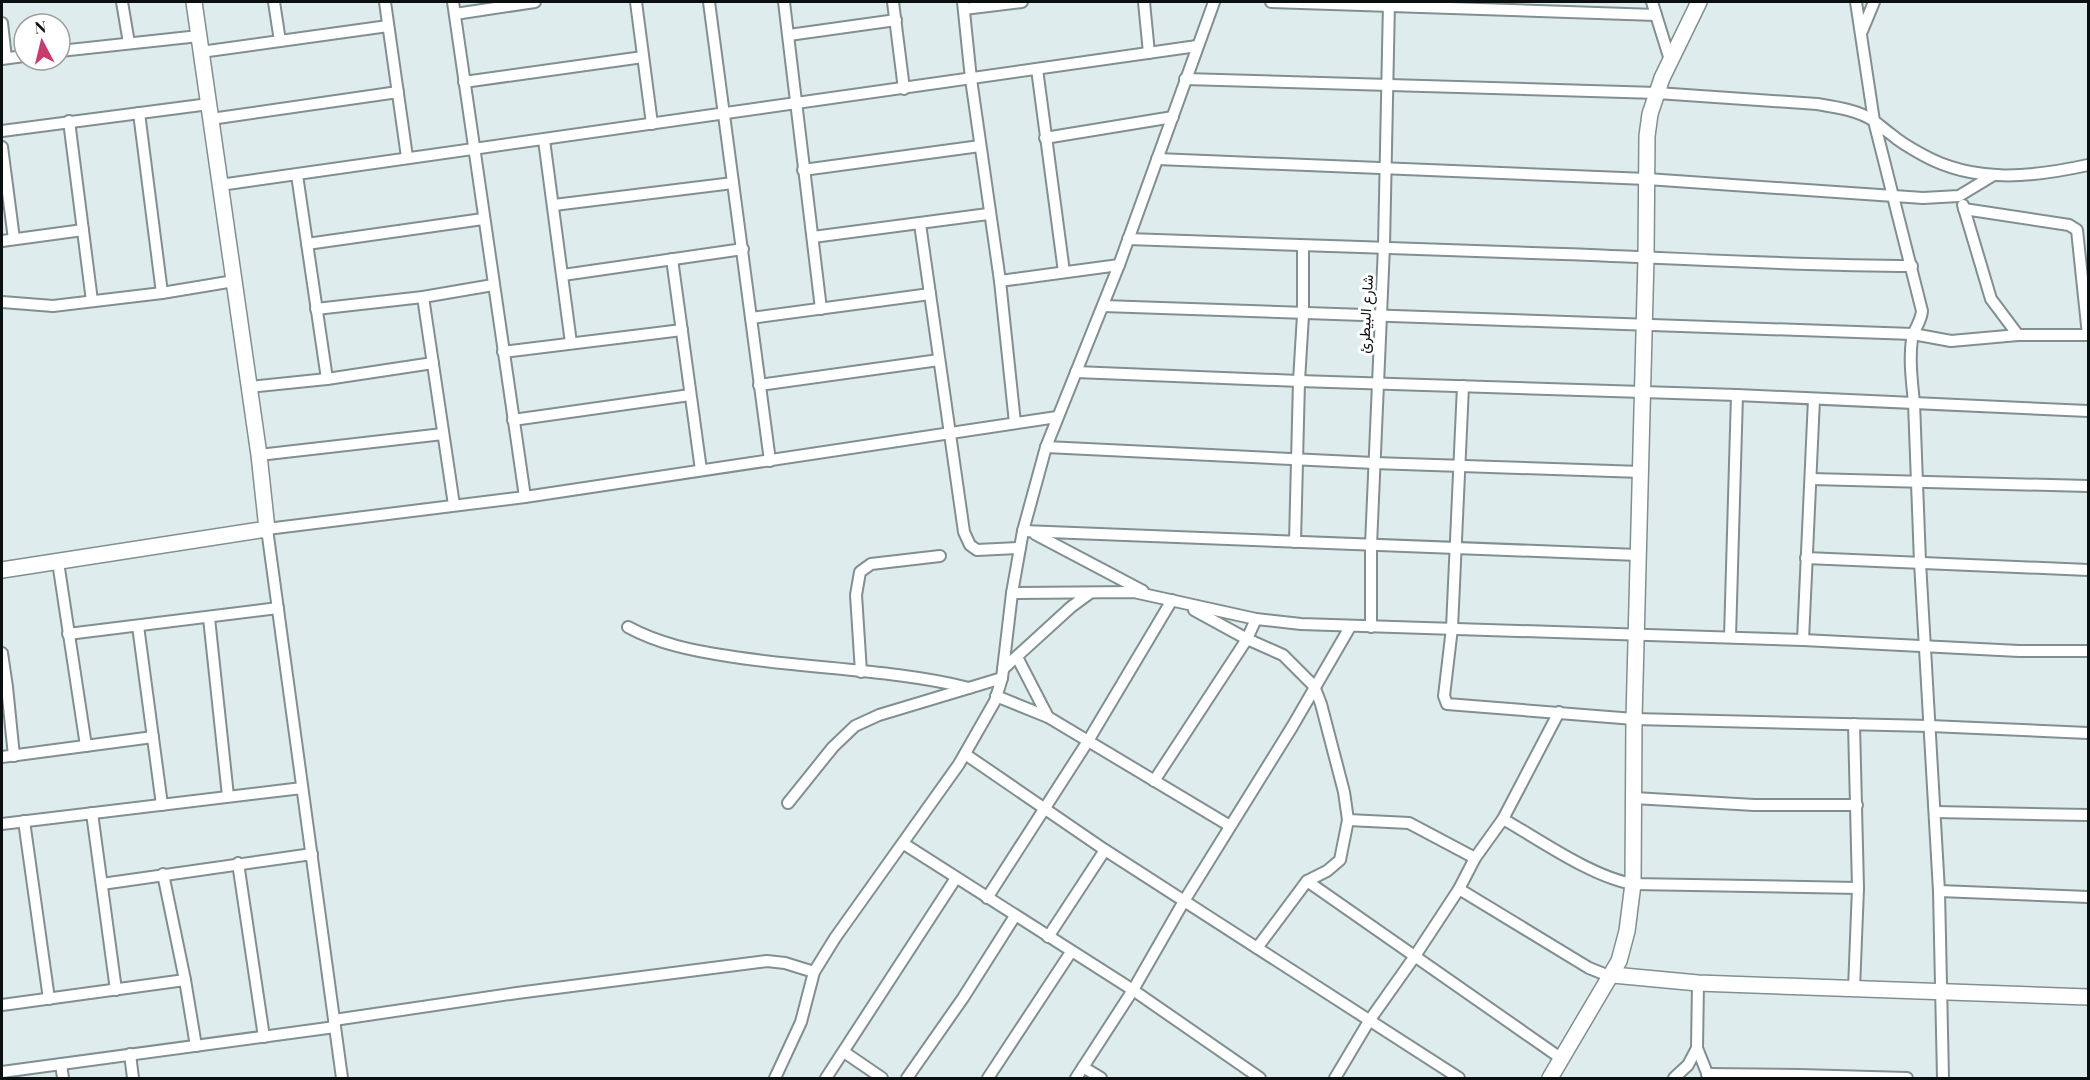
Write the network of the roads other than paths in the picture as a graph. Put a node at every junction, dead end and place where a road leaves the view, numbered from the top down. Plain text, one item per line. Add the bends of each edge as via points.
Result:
1 (122, 2) edge
2 (194, 2) edge
3 (274, 2) edge
4 (385, 2) edge
5 (453, 2) edge
6 (529, 2) edge
7 (636, 2) edge
8 (709, 2) edge
9 (784, 2) edge
10 (893, 2) edge
11 (1022, 2) edge
12 (1144, 2) edge
13 (1214, 2) edge
14 (1271, 2) edge
15 (1652, 2) edge
16 (1699, 2) edge
17 (1856, 2) edge
18 (1874, 2) edge
19 (1389, 3) edge
20 (964, 5) edge
21 (455, 14) junction
22 (1656, 15) junction
23 (896, 20) junction
24 (2, 23) edge
25 (388, 26) junction
26 (1862, 32) junction
27 (199, 36) junction
28 (789, 36) junction
29 (280, 41) junction
30 (129, 43) junction
31 (1197, 46) junction
32 (72, 50) edge
33 (201, 52) junction
34 (1149, 53) junction
35 (643, 57) junction
36 (4, 58) edge
37 (1670, 60) junction
38 (1037, 69) junction
39 (971, 79) junction
40 (1185, 79) junction
41 (464, 82) junction
42 (1386, 84) junction
43 (904, 89) junction
44 (398, 92) junction
45 (1657, 93) junction
46 (796, 104) junction
47 (210, 112) junction
48 (139, 113) junction
49 (724, 115) junction
50 (1173, 117) junction
51 (1874, 121) junction
52 (69, 122) junction
53 (652, 124) junction
54 (2, 131) edge
55 (1045, 138) junction
56 (544, 140) junction
57 (980, 146) junction
58 (2, 147) edge
59 (474, 149) junction
60 (407, 157) junction
61 (1157, 159) junction
62 (2088, 165) edge
63 (803, 170) junction
64 (1385, 170) junction
65 (297, 175) junction
66 (1992, 176) junction
67 (1647, 179) junction
68 (733, 183) junction
69 (220, 185) junction
70 (1959, 196) junction
71 (1893, 197) junction
72 (554, 205) junction
73 (1964, 209) junction
74 (988, 214) junction
75 (483, 219) junction
76 (921, 224) junction
77 (83, 230) junction
78 (813, 237) junction
79 (14, 239) junction
80 (1128, 239) junction
81 (2, 241) edge
82 (307, 244) junction
83 (1303, 246) junction
84 (1384, 246) junction
85 (743, 249) junction
86 (1646, 257) junction
87 (672, 259) junction
88 (1119, 265) junction
89 (1912, 266) junction
90 (1064, 272) junction
91 (562, 274) junction
92 (234, 281) junction
93 (1000, 281) junction
94 (493, 285) junction
95 (162, 293) junction
96 (930, 294) junction
97 (423, 297) junction
98 (92, 301) junction
99 (2, 302) edge
100 (1103, 306) junction
101 (316, 309) junction
102 (821, 309) junction
103 (1303, 315) junction
104 (1381, 316) junction
105 (751, 318) junction
106 (1644, 325) junction
107 (682, 330) junction
108 (1913, 334) junction
109 (2018, 335) junction
110 (2088, 335) edge
111 (571, 343) junction
112 (503, 352) junction
113 (939, 360) junction
114 (433, 363) junction
115 (1076, 372) junction
116 (327, 379) junction
117 (1299, 381) junction
118 (1377, 383) junction
119 (759, 385) junction
120 (1463, 386) junction
121 (249, 387) junction
122 (1642, 393) junction
123 (690, 395) junction
124 (1737, 395) junction
125 (1814, 399) junction
126 (1914, 403) junction
127 (2088, 411) edge
128 (1057, 417) junction
129 (513, 420) junction
130 (1015, 423) junction
131 (949, 433) junction
132 (443, 434) junction
133 (1046, 447) junction
134 (259, 455) junction
135 (1298, 459) junction
136 (770, 461) junction
137 (1374, 463) junction
138 (1459, 466) junction
139 (701, 470) junction
140 (1641, 472) junction
141 (1811, 479) junction
142 (1917, 482) junction
143 (2088, 486) edge
144 (525, 497) junction
145 (454, 506) junction
146 (267, 529) junction
147 (1027, 532) junction
148 (1295, 542) junction
149 (1371, 544) junction
150 (1455, 547) junction
151 (1020, 549) junction
152 (1638, 555) junction
153 (940, 556) dead end
154 (1806, 558) junction
155 (58, 562) junction
156 (1920, 562) junction
157 (2, 570) edge
158 (2088, 570) edge
159 (1093, 592) junction
160 (1012, 593) junction
161 (1151, 595) junction
162 (1172, 600) junction
163 (1184, 604) junction
164 (278, 608) junction
165 (209, 618) junction
166 (1256, 619) junction
167 (138, 626) junction
168 (628, 627) dead end
169 (1350, 627) junction
170 (1371, 627) junction
171 (1452, 628) junction
172 (68, 634) junction
173 (1636, 635) junction
174 (1730, 637) junction
175 (1247, 639) junction
176 (1803, 640) junction
177 (1924, 645) junction
178 (2088, 651) edge
179 (2, 653) edge
180 (1017, 657) junction
181 (861, 672) junction
182 (1003, 673) junction
183 (1314, 686) junction
184 (969, 688) junction
185 (996, 696) junction
186 (1559, 712) junction
187 (1048, 717) junction
188 (1634, 719) junction
189 (1854, 724) junction
190 (1930, 726) junction
191 (2088, 733) edge
192 (153, 737) junction
193 (1088, 741) junction
194 (86, 746) junction
195 (965, 754) junction
196 (14, 756) junction
197 (2, 757) edge
198 (1154, 781) junction
199 (302, 788) junction
200 (228, 796) junction
201 (1634, 798) junction
202 (788, 803) dead end
203 (162, 805) junction
204 (1857, 805) junction
205 (1043, 809) junction
206 (1935, 812) junction
207 (92, 813) junction
208 (2088, 815) edge
209 (1503, 819) junction
210 (1348, 820) junction
211 (24, 821) junction
212 (2, 824) edge
213 (1230, 826) junction
214 (904, 844) junction
215 (1105, 850) junction
216 (312, 854) junction
217 (1475, 858) junction
218 (238, 863) junction
219 (163, 874) junction
220 (956, 878) junction
221 (1307, 881) junction
222 (102, 884) junction
223 (1633, 884) junction
224 (1858, 888) junction
225 (1459, 889) junction
226 (1939, 891) junction
227 (2088, 897) edge
228 (987, 898) junction
229 (1184, 901) junction
230 (1015, 916) junction
231 (1048, 937) junction
232 (1257, 948) junction
233 (1071, 952) junction
234 (1415, 956) junction
235 (814, 972) junction
236 (1613, 975) junction
237 (185, 980) junction
238 (1698, 983) junction
239 (1854, 989) junction
240 (116, 990) junction
241 (1133, 990) junction
242 (1941, 992) junction
243 (2088, 997) edge
244 (49, 999) junction
245 (2, 1005) edge
246 (1370, 1021) junction
247 (334, 1023) junction
248 (264, 1037) junction
249 (196, 1046) junction
250 (1697, 1048) junction
251 (844, 1052) junction
252 (130, 1054) junction
253 (1562, 1059) junction
254 (61, 1064) junction
255 (1083, 1067) junction
256 (2, 1072) edge
257 (1716, 1076) edge
258 (1831, 1077) edge
259 (63, 1078) edge
260 (133, 1078) edge
261 (342, 1078) edge
262 (775, 1078) edge
263 (826, 1078) edge
264 (882, 1078) edge
265 (907, 1078) edge
266 (988, 1078) edge
267 (1076, 1078) edge
268 (1101, 1078) edge
269 (1260, 1078) edge
270 (1335, 1078) edge
271 (1459, 1078) edge
272 (1550, 1078) edge
273 (1674, 1078) edge
274 (1907, 1078) edge
275 (1943, 1078) edge

1 - 30 street
2 - 27 street
3 - 29 street
4 - 25 street
5 - 21 street
6 - 21 street
7 - 35 street
8 - 49 street
9 - 28 street
10 - 23 street
11 - 20 street
12 - 34 street
13 - 31 street
14 - 19 street
15 - 22 street
16 - 37 street
17 - 26 street
18 - 26 street
19 - 22 street
19 - 42 street, شارع البيطرئ
20 - 39 street
21 - 41 street
22 - 37 street
23 - 28 street
23 - 43 street
24 - 36 street
25 - 29 street
25 - 44 street
26 - 51 street
27 - 30 street
27 - 33 street
28 - 46 street
29 - 33 street
30 - 32 street
31 - 34 street
31 - 40 street
33 - 47 street
34 - 38 street
35 - 41 street
35 - 53 street
37 - 45 street
38 - 39 street
38 - 55 street
39 - 43 street
39 - 57 street
40 - 42 street
40 - 50 street
41 - 59 street
42 - 45 street
42 - 64 street, شارع البيطرئ
43 - 46 street
44 - 47 street
44 - 60 street
45 - 51 street via 1817,104 1851,111
45 - 67 street via 1647,136
46 - 49 street
46 - 63 street
47 - 48 street
47 - 69 street
48 - 52 street
48 - 95 street
49 - 53 street
49 - 68 street
50 - 55 street
50 - 61 street
51 - 66 street via 1937,162
51 - 71 street
52 - 54 street
52 - 77 street
53 - 56 street
55 - 90 street
56 - 59 street
56 - 72 street
57 - 63 street
57 - 74 street
58 - 79 street
59 - 60 street
59 - 75 street
60 - 65 street
61 - 64 street
61 - 80 street
62 - 66 street via 2054,172
63 - 78 street
64 - 67 street
64 - 84 street, شارع البيطرئ
65 - 69 street
65 - 82 street
66 - 70 street
67 - 71 street
67 - 86 street
68 - 72 street
68 - 85 street
69 - 92 street
70 - 71 street
70 - 73 street
71 - 89 street
72 - 91 street
73 - 109 street via 1991,299
73 - 110 street via 2069,225 2077,230
74 - 76 street
74 - 93 street
75 - 82 street
75 - 94 street
76 - 78 street
76 - 96 street
77 - 79 street
77 - 98 street
78 - 102 street
79 - 81 street
80 - 83 street
80 - 88 street
82 - 101 street
83 - 84 street
83 - 103 street
84 - 86 street
84 - 104 street, شارع البيطرئ
85 - 87 street
85 - 105 street
86 - 89 street via 1822,266
86 - 106 street
87 - 91 street
87 - 107 street
88 - 90 street
88 - 100 street
89 - 108 street via 1922,311
90 - 93 street
91 - 111 street
92 - 95 street
92 - 121 street
93 - 130 street
94 - 97 street
94 - 112 street
95 - 98 street
96 - 102 street
96 - 113 street
97 - 101 street
97 - 114 street
98 - 99 street via 53,306
100 - 103 street
100 - 115 street
101 - 116 street
102 - 105 street
103 - 104 street
103 - 117 street
104 - 106 street
104 - 118 street, شارع البيطرئ
105 - 119 street
106 - 108 street
106 - 122 street
107 - 111 street
107 - 123 street
108 - 109 street via 1951,341
108 - 126 street
109 - 110 street
111 - 112 street
112 - 129 street
113 - 119 street
113 - 131 street
114 - 116 street
114 - 132 street
115 - 117 street
115 - 128 street
116 - 121 street
117 - 118 street
117 - 135 street
118 - 120 street
118 - 137 street, شارع البيطرئ
119 - 136 street
120 - 122 street
120 - 138 street
121 - 134 street
122 - 124 street
122 - 140 street
123 - 129 street
123 - 139 street
124 - 125 street
124 - 174 street
125 - 126 street
125 - 141 street
126 - 127 street
126 - 142 street
128 - 130 street
128 - 133 street
129 - 144 street
130 - 131 street
131 - 136 street
131 - 151 street via 964,532 970,545 980,551
132 - 134 street
132 - 145 street
133 - 135 street
133 - 147 street
134 - 146 street
135 - 137 street
135 - 148 street
136 - 139 street
137 - 138 street
137 - 149 street, شارع البيطرئ
138 - 140 street
138 - 150 street
139 - 144 street
140 - 152 street
141 - 142 street
141 - 154 street
142 - 143 street
142 - 156 street
144 - 145 street
145 - 146 street
146 - 155 street
146 - 164 street
147 - 148 street
147 - 151 street
147 - 161 street
148 - 149 street
149 - 150 street
149 - 170 street, شارع البيطرئ
150 - 152 street
150 - 171 street
151 - 160 street
152 - 173 street
153 - 181 street via 871,564 860,572 856,595
154 - 156 street
154 - 176 street
155 - 157 street
155 - 172 street
156 - 158 street
156 - 177 street
159 - 160 street
159 - 161 street
159 - 180 street via 1071,606
160 - 182 street
161 - 162 street
162 - 163 street
162 - 193 street
163 - 166 street
163 - 175 street
164 - 165 street
164 - 199 street
165 - 167 street
165 - 200 street
166 - 169 street
166 - 175 street
167 - 172 street
167 - 192 street
168 - 181 street via 666,644 702,652
169 - 170 street
169 - 183 street
170 - 171 street
171 - 173 street
171 - 186 street via 1447,704
172 - 194 street
173 - 174 street
173 - 188 street
174 - 176 street
175 - 183 street via 1282,655
175 - 198 street
176 - 177 street
177 - 178 street
177 - 190 street
179 - 196 street
180 - 182 street
180 - 187 street
181 - 184 street
182 - 184 street
182 - 185 street
183 - 210 street via 1344,792
183 - 213 street
184 - 202 street via 855,726
185 - 187 street
185 - 195 street
186 - 188 street
186 - 209 street
187 - 193 street
188 - 189 street
188 - 201 street
189 - 190 street
189 - 204 street
190 - 191 street
190 - 206 street
192 - 194 street
192 - 203 street
193 - 198 street
193 - 205 street
194 - 196 street
195 - 205 street
195 - 214 street
196 - 197 street
198 - 213 street
199 - 200 street
199 - 216 street
200 - 203 street
201 - 204 street via 1754,805
201 - 223 street
203 - 207 street
204 - 224 street
205 - 215 street
205 - 228 street
206 - 208 street
206 - 226 street
207 - 211 street
207 - 222 street
209 - 217 street
209 - 223 street via 1601,875
210 - 217 street via 1409,823
210 - 221 street via 1340,860
211 - 212 street
211 - 244 street
213 - 229 street
214 - 220 street
214 - 235 street
215 - 229 street
215 - 231 street
216 - 218 street
216 - 247 street
217 - 225 street
218 - 219 street
218 - 248 street
219 - 222 street
219 - 237 street
220 - 228 street
220 - 251 street
221 - 232 street
221 - 234 street
222 - 240 street
223 - 224 street
223 - 236 street via 1623,947
224 - 239 street
225 - 234 street
225 - 236 street via 1589,968
226 - 227 street
226 - 242 street
228 - 230 street
229 - 232 street
229 - 241 street
230 - 231 street
230 - 265 street
231 - 233 street
232 - 246 street
233 - 241 street
233 - 266 street
234 - 246 street
234 - 253 street
235 - 247 street via 776,961 756,962 517,993
235 - 262 street via 801,1022
236 - 238 street
236 - 253 street
237 - 240 street
237 - 249 street
238 - 239 street
238 - 250 street
239 - 242 street
240 - 244 street
241 - 255 street
241 - 269 street
242 - 243 street
242 - 275 street
244 - 245 street
246 - 270 street
246 - 271 street
247 - 248 street
247 - 261 street
248 - 249 street
249 - 252 street
250 - 257 street
250 - 273 street via 1688,1065
251 - 263 street
251 - 264 street
252 - 254 street
252 - 260 street
253 - 272 street
254 - 256 street
254 - 259 street
255 - 267 street
255 - 268 street
257 - 258 street
258 - 274 street

